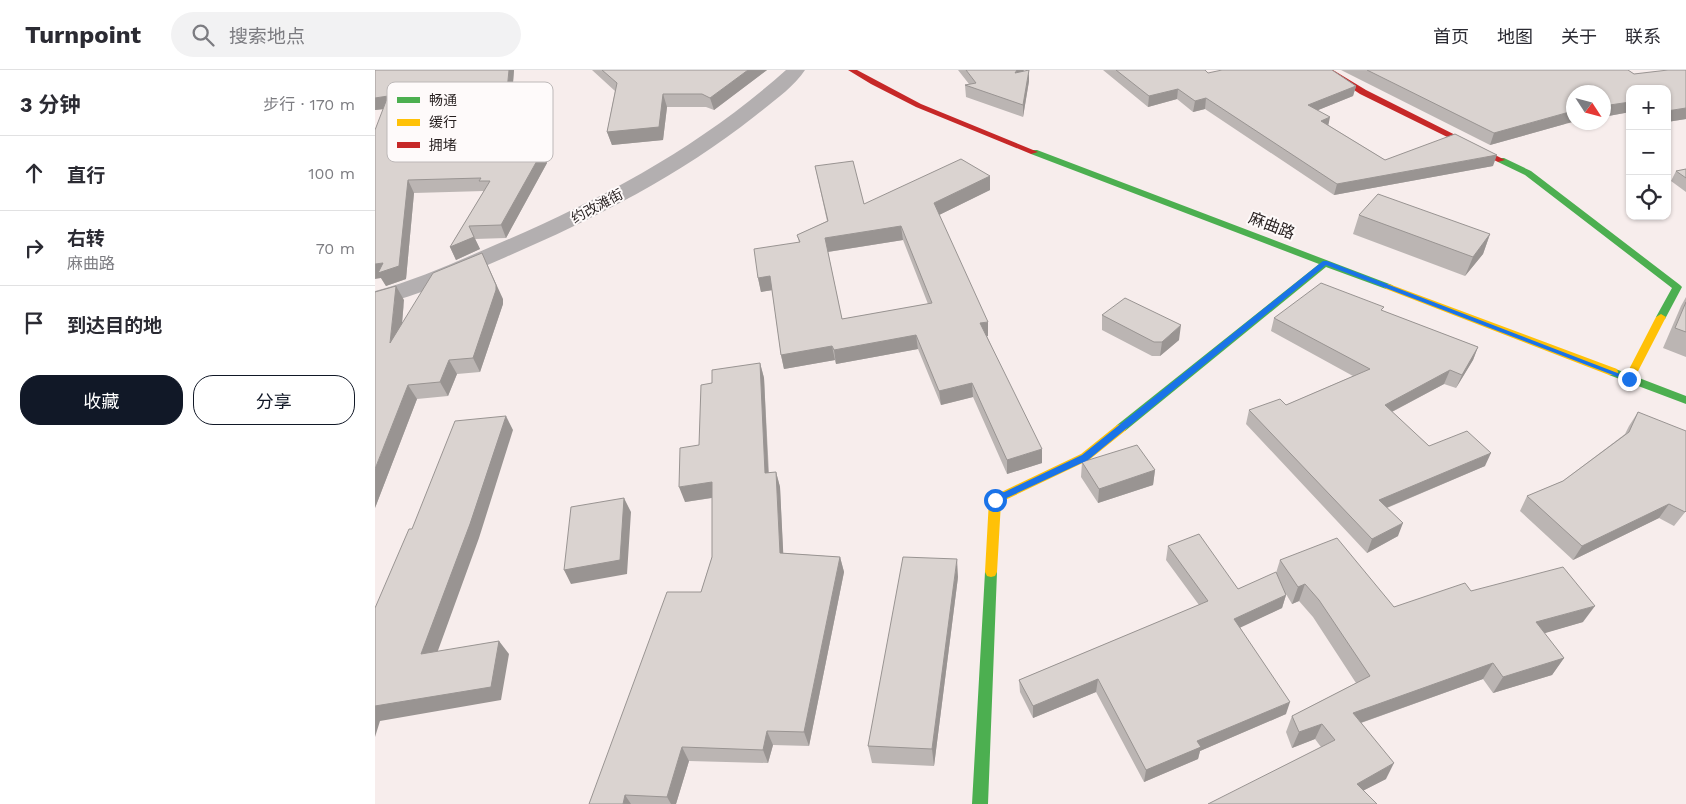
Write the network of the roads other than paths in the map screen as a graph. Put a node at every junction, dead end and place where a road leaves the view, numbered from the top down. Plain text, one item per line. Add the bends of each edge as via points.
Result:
1 (796, 70) edge
2 (852, 70) edge
3 (1328, 70) edge
4 (1325, 263) junction
5 (375, 299) edge
6 (1629, 379) junction
7 (1686, 400) edge
8 (980, 804) edge

1 - 5 street, 约改滩街 via 770,96 675,164 562,225 405,291
2 - 4 street, 麻曲路 via 880,88 939,116
3 - 6 street via 1363,92 1529,173 1677,287
4 - 6 street, 麻曲路
4 - 8 street via 1085,457 995,500
6 - 7 street, 麻曲路

